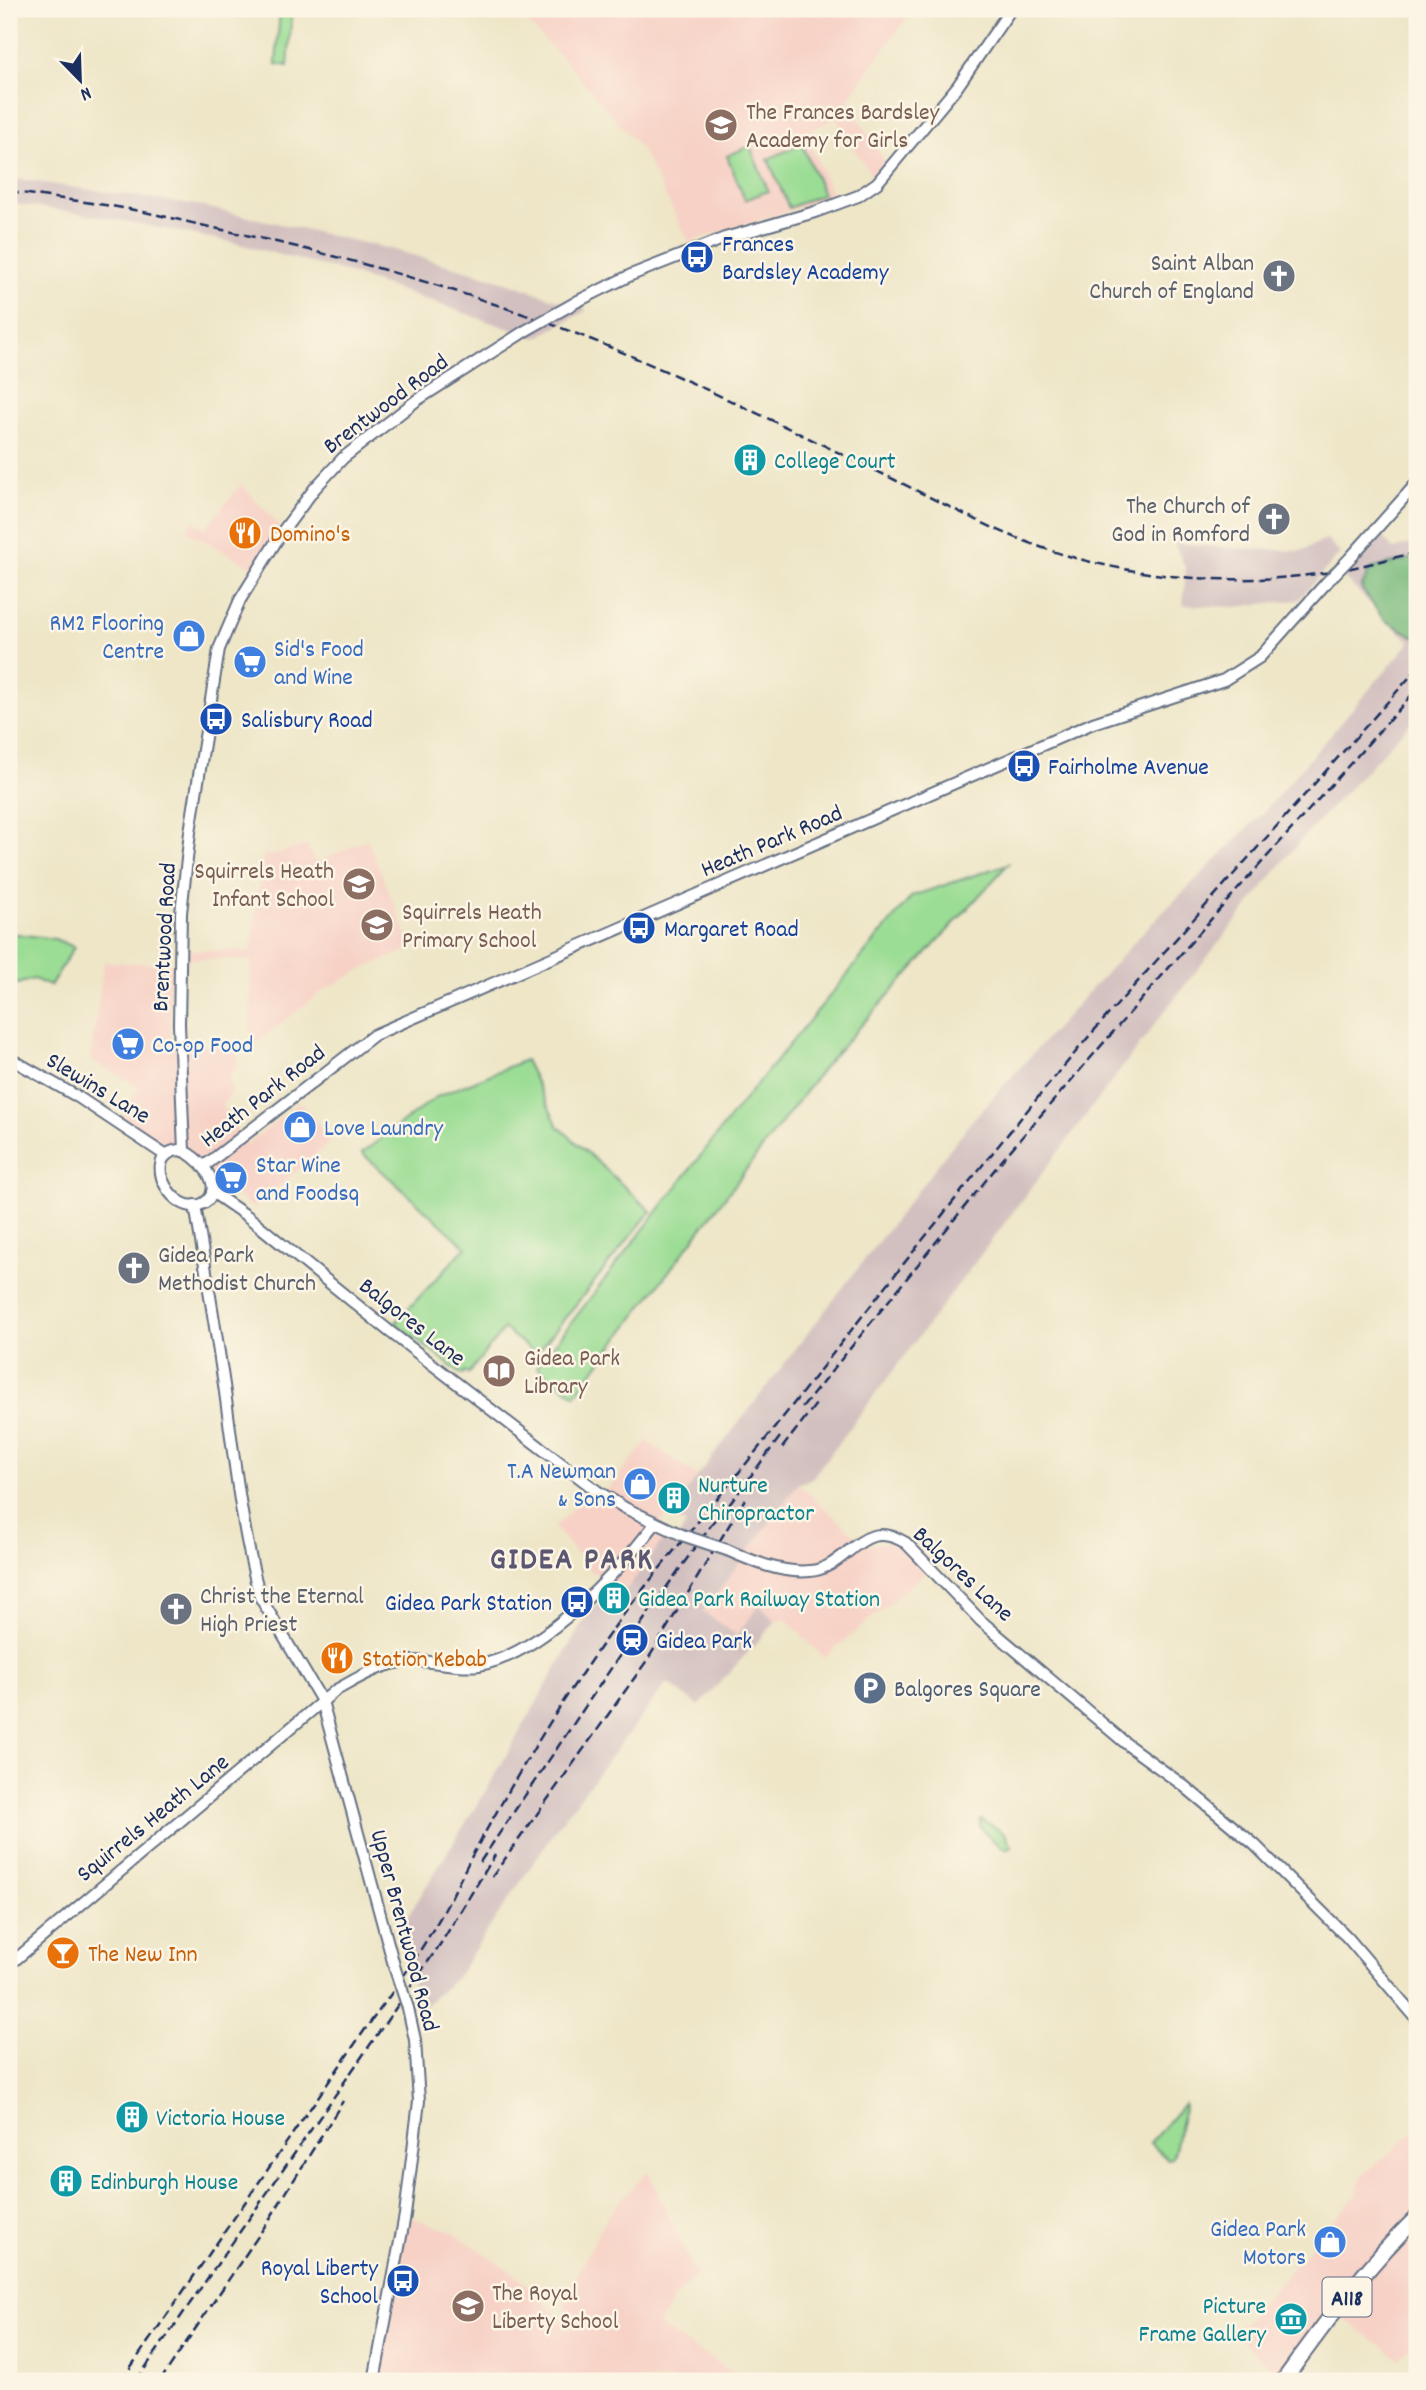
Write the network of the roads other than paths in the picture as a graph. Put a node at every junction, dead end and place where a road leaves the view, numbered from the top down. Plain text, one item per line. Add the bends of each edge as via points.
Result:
1 (1011, 9) edge
2 (1417, 483) edge
3 (9, 1058) edge
4 (184, 1151) junction
5 (165, 1155) junction
6 (204, 1167) junction
7 (212, 1192) junction
8 (195, 1205) junction
9 (655, 1524) junction
10 (322, 1701) junction
11 (9, 1965) edge
12 (1417, 2019) edge
13 (1417, 2217) edge
14 (374, 2381) edge
15 (1283, 2381) edge

1 - 4 street, Brentwood Road, bridge via 957,86 877,184 858,196 713,242 631,275 525,331 417,400 343,458 280,534 240,600 219,649 190,832 181,913
2 - 6 street, Heath Park Road, bridge via 1260,657 1224,680 1093,723 374,1035
3 - 5 street, Slewins Lane
4 - 5 street
4 - 6 street
5 - 8 street via 160,1172 169,1190 180,1202
6 - 7 street
7 - 8 street
7 - 9 street, Balgores Lane via 597,1491
8 - 10 street via 238,1496 255,1580 260,1597
9 - 10 street, Squirrels Heath Lane via 604,1583 517,1651 477,1665 410,1661 387,1665
9 - 12 street, Balgores Lane, bridge via 774,1567 808,1572 876,1535 906,1543 981,1621 1255,1846 1348,1938
10 - 11 street, Squirrels Heath Lane
10 - 14 street, Upper Brentwood Road, bridge via 415,2040 419,2101 405,2215
13 - 15 main road, A118 via 1323,2326

